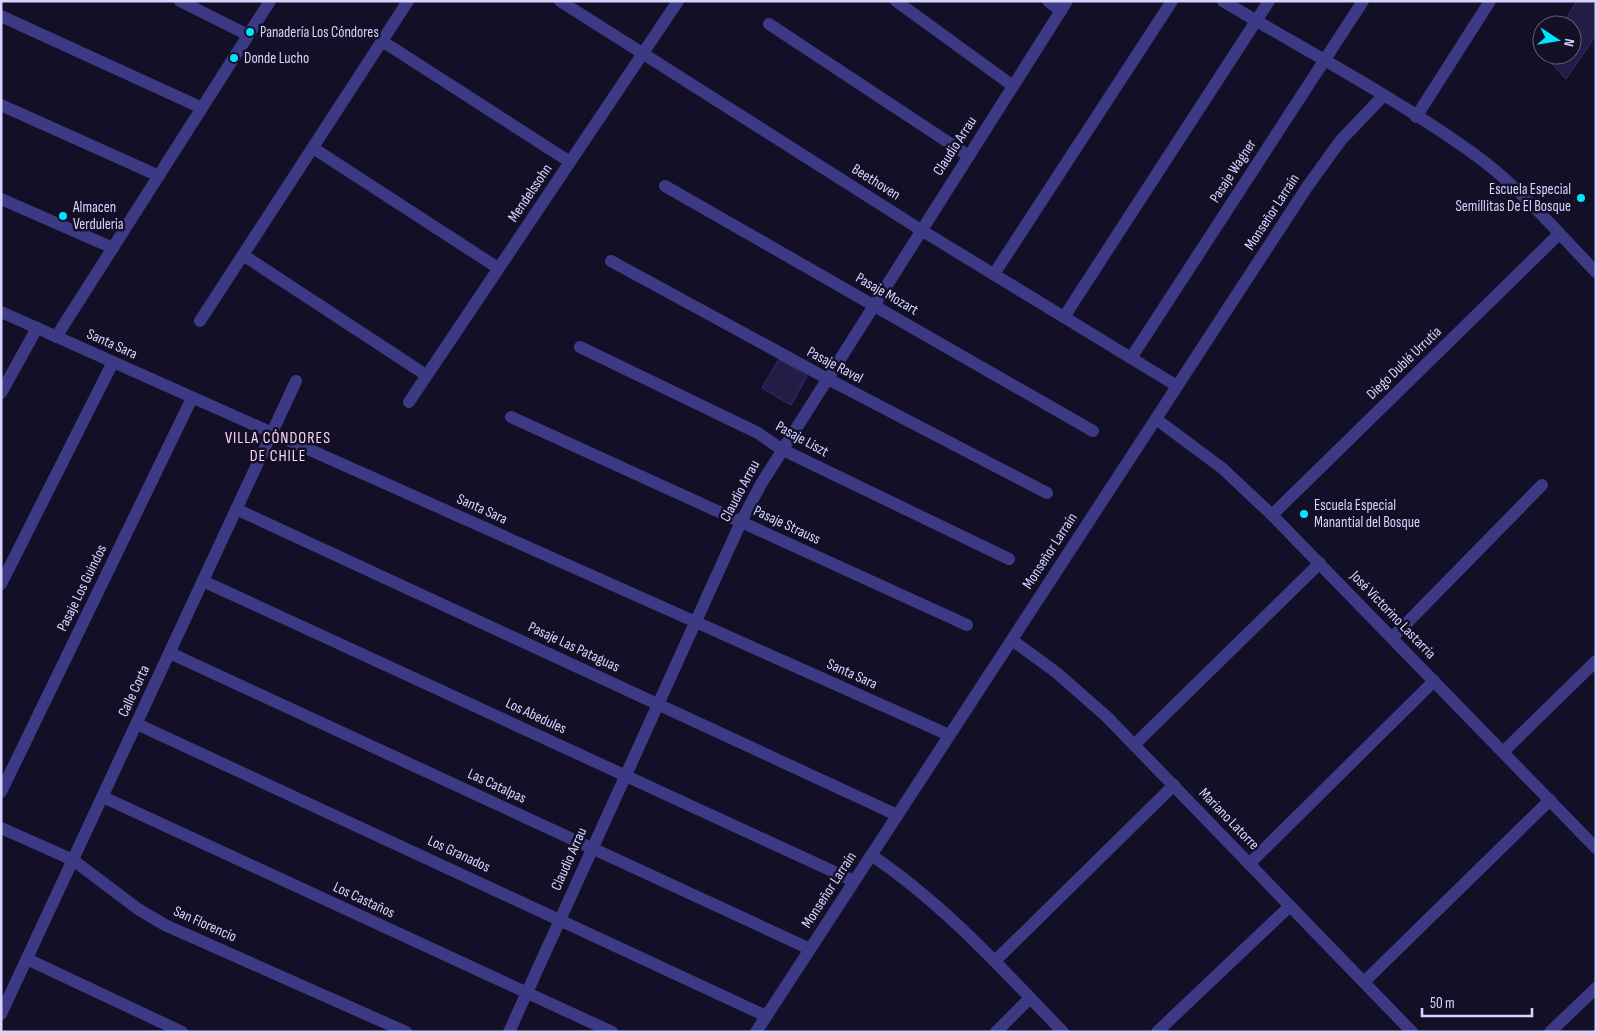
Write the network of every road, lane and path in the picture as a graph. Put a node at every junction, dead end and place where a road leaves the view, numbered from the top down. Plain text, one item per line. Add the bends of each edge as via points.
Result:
1 (180, 1) edge
2 (270, 1) edge
3 (408, 1) edge
4 (560, 1) edge
5 (678, 1) edge
6 (896, 1) edge
7 (1048, 1) edge
8 (1172, 1) edge
9 (1223, 1) edge
10 (1269, 1) edge
11 (1363, 1) edge
12 (1490, 1) edge
13 (1064, 6) edge
14 (1, 16) edge
15 (1256, 21) junction
16 (769, 24) dead end
17 (248, 35) junction
18 (382, 41) junction
19 (642, 55) junction
20 (1324, 61) junction
21 (1013, 86) junction
22 (1383, 96) junction
23 (1, 105) edge
24 (202, 108) junction
25 (1416, 117) junction
26 (312, 148) junction
27 (969, 156) junction
28 (570, 162) junction
29 (159, 176) junction
30 (665, 186) dead end
31 (1, 199) edge
32 (921, 230) junction
33 (1559, 234) junction
34 (113, 248) junction
35 (243, 255) junction
36 (611, 261) dead end
37 (498, 268) junction
38 (1596, 272) edge
39 (994, 274) junction
40 (874, 305) junction
41 (1, 312) edge
42 (1064, 317) junction
43 (200, 321) dead end
44 (37, 328) junction
45 (56, 337) junction
46 (580, 347) dead end
47 (1131, 358) junction
48 (113, 362) junction
49 (426, 375) junction
50 (826, 378) junction
51 (296, 381) dead end
52 (1177, 386) junction
53 (1, 394) edge
54 (192, 398) junction
55 (408, 402) dead end
56 (511, 417) dead end
57 (1156, 419) junction
58 (1093, 432) dead end
59 (272, 434) junction
60 (781, 449) junction
61 (1542, 485) dead end
62 (1046, 493) dead end
63 (236, 509) junction
64 (1272, 514) junction
65 (741, 522) junction
66 (1009, 559) dead end
67 (1320, 563) junction
68 (203, 581) junction
69 (1, 584) edge
70 (695, 622) junction
71 (968, 625) dead end
72 (1392, 638) junction
73 (1012, 640) junction
74 (170, 653) junction
75 (1596, 661) edge
76 (1434, 681) junction
77 (658, 704) junction
78 (137, 724) junction
79 (949, 735) junction
80 (1135, 744) junction
81 (1503, 752) junction
82 (625, 775) junction
83 (1174, 785) junction
84 (1, 792) edge
85 (103, 797) junction
86 (1550, 800) junction
87 (897, 815) junction
88 (1, 828) edge
89 (592, 848) junction
90 (1596, 848) edge
91 (871, 855) junction
92 (73, 860) junction
93 (1249, 864) junction
94 (854, 881) junction
95 (1290, 906) junction
96 (560, 919) junction
97 (810, 949) junction
98 (27, 959) junction
99 (994, 961) junction
100 (1364, 982) junction
101 (1596, 988) edge
102 (526, 993) junction
103 (1030, 998) junction
104 (1, 1014) edge
105 (766, 1016) junction
106 (1404, 1029) edge
107 (182, 1032) edge
108 (406, 1032) edge
109 (508, 1032) edge
110 (612, 1032) edge
111 (756, 1032) edge
112 (996, 1032) edge
113 (1063, 1032) edge
114 (1157, 1032) edge
115 (1550, 1032) edge

1 - 17 street
2 - 17 street
3 - 18 street
4 - 19 street, Beethoven
5 - 19 street, Mendelssohn
6 - 21 street
7 - 13 street
8 - 39 street
9 - 15 street
10 - 15 street
11 - 20 street, Pasaje Wagner
12 - 25 street
13 - 21 street, Claudio Arrau
14 - 24 street
15 - 20 street
15 - 42 street
16 - 27 street
17 - 24 street
18 - 26 street
18 - 28 street
19 - 28 street, Mendelssohn
19 - 32 street, Beethoven
20 - 22 street
20 - 47 street, Pasaje Wagner
21 - 27 street, Claudio Arrau
22 - 25 street
22 - 52 street, Monseñor Larraín via 1323,163
23 - 29 street
24 - 29 street
25 - 33 street via 1502,176
26 - 35 street
26 - 37 street
27 - 32 street, Claudio Arrau
28 - 37 street, Mendelssohn
29 - 34 street
30 - 40 street, Pasaje Mozart
31 - 34 street
32 - 39 street, Beethoven
32 - 40 street, Claudio Arrau
33 - 38 street
33 - 64 street, Diego Dublé Urrutia
34 - 45 street
35 - 43 street
35 - 49 street
36 - 50 street, Pasaje Ravel
37 - 49 street, Mendelssohn
39 - 42 street, Beethoven
40 - 50 street, Claudio Arrau
40 - 58 street, Pasaje Mozart
41 - 44 street, Santa Sara
42 - 47 street, Beethoven
44 - 45 street, Santa Sara
44 - 53 street
45 - 48 street, Santa Sara
46 - 60 street, Pasaje Liszt via 758,433
47 - 52 street, Beethoven
48 - 54 street, Santa Sara
48 - 69 street
49 - 55 street, Mendelssohn
50 - 60 street, Claudio Arrau
50 - 62 street, Pasaje Ravel
51 - 59 street, Calle Corta
52 - 57 street, Monseñor Larraín
54 - 59 street, Santa Sara
54 - 84 street, Pasaje Los Guindos
56 - 65 street, Pasaje Strauss
57 - 64 street, José Victorino Lastarria via 1222,468
57 - 73 street, Monseñor Larraín
59 - 63 street, Calle Corta
59 - 70 street, Santa Sara
60 - 65 street, Claudio Arrau
60 - 66 street, Pasaje Liszt
61 - 72 street
63 - 68 street, Calle Corta
63 - 77 street, Pasaje Las Pataguas
64 - 67 street, José Victorino Lastarria
65 - 70 street, Claudio Arrau
65 - 71 street, Pasaje Strauss
67 - 72 street, José Victorino Lastarria
67 - 80 street
68 - 74 street, Calle Corta
68 - 82 street, Los Abedules
70 - 77 street, Claudio Arrau
70 - 79 street, Santa Sara
72 - 76 street, José Victorino Lastarria
73 - 79 street, Monseñor Larraín
73 - 80 street, Mariano Latorre via 1079,691
74 - 78 street, Calle Corta
74 - 89 street, Las Catalpas
75 - 81 street
76 - 81 street, José Victorino Lastarria
76 - 93 street
77 - 82 street, Claudio Arrau
77 - 87 street, Pasaje Las Pataguas
78 - 85 street, Calle Corta
78 - 96 street, Los Granados
79 - 87 street, Monseñor Larraín
80 - 83 street, Mariano Latorre
81 - 86 street, José Victorino Lastarria
82 - 89 street, Claudio Arrau
82 - 94 street, Los Abedules
83 - 93 street, Mariano Latorre
83 - 99 street
85 - 92 street, Calle Corta
85 - 102 street, Los Castaños
86 - 90 street, José Victorino Lastarria
86 - 100 street
87 - 91 street, Monseñor Larraín
88 - 92 street, San Florencio
89 - 96 street, Claudio Arrau
89 - 97 street, Las Catalpas
91 - 94 street, Monseñor Larraín
91 - 99 street via 918,889
92 - 98 street, Calle Corta
92 - 108 street, San Florencio via 158,921
93 - 95 street, Mariano Latorre
94 - 97 street, Monseñor Larraín
95 - 100 street, Mariano Latorre
95 - 114 street
96 - 102 street, Claudio Arrau
96 - 105 street, Los Granados
97 - 105 street, Monseñor Larraín
98 - 104 street, Calle Corta
98 - 107 street
99 - 103 street
100 - 106 street, Mariano Latorre
101 - 115 street
102 - 109 street, Claudio Arrau
102 - 110 street, Los Castaños
103 - 112 street
103 - 113 street
105 - 111 street, Monseñor Larraín

